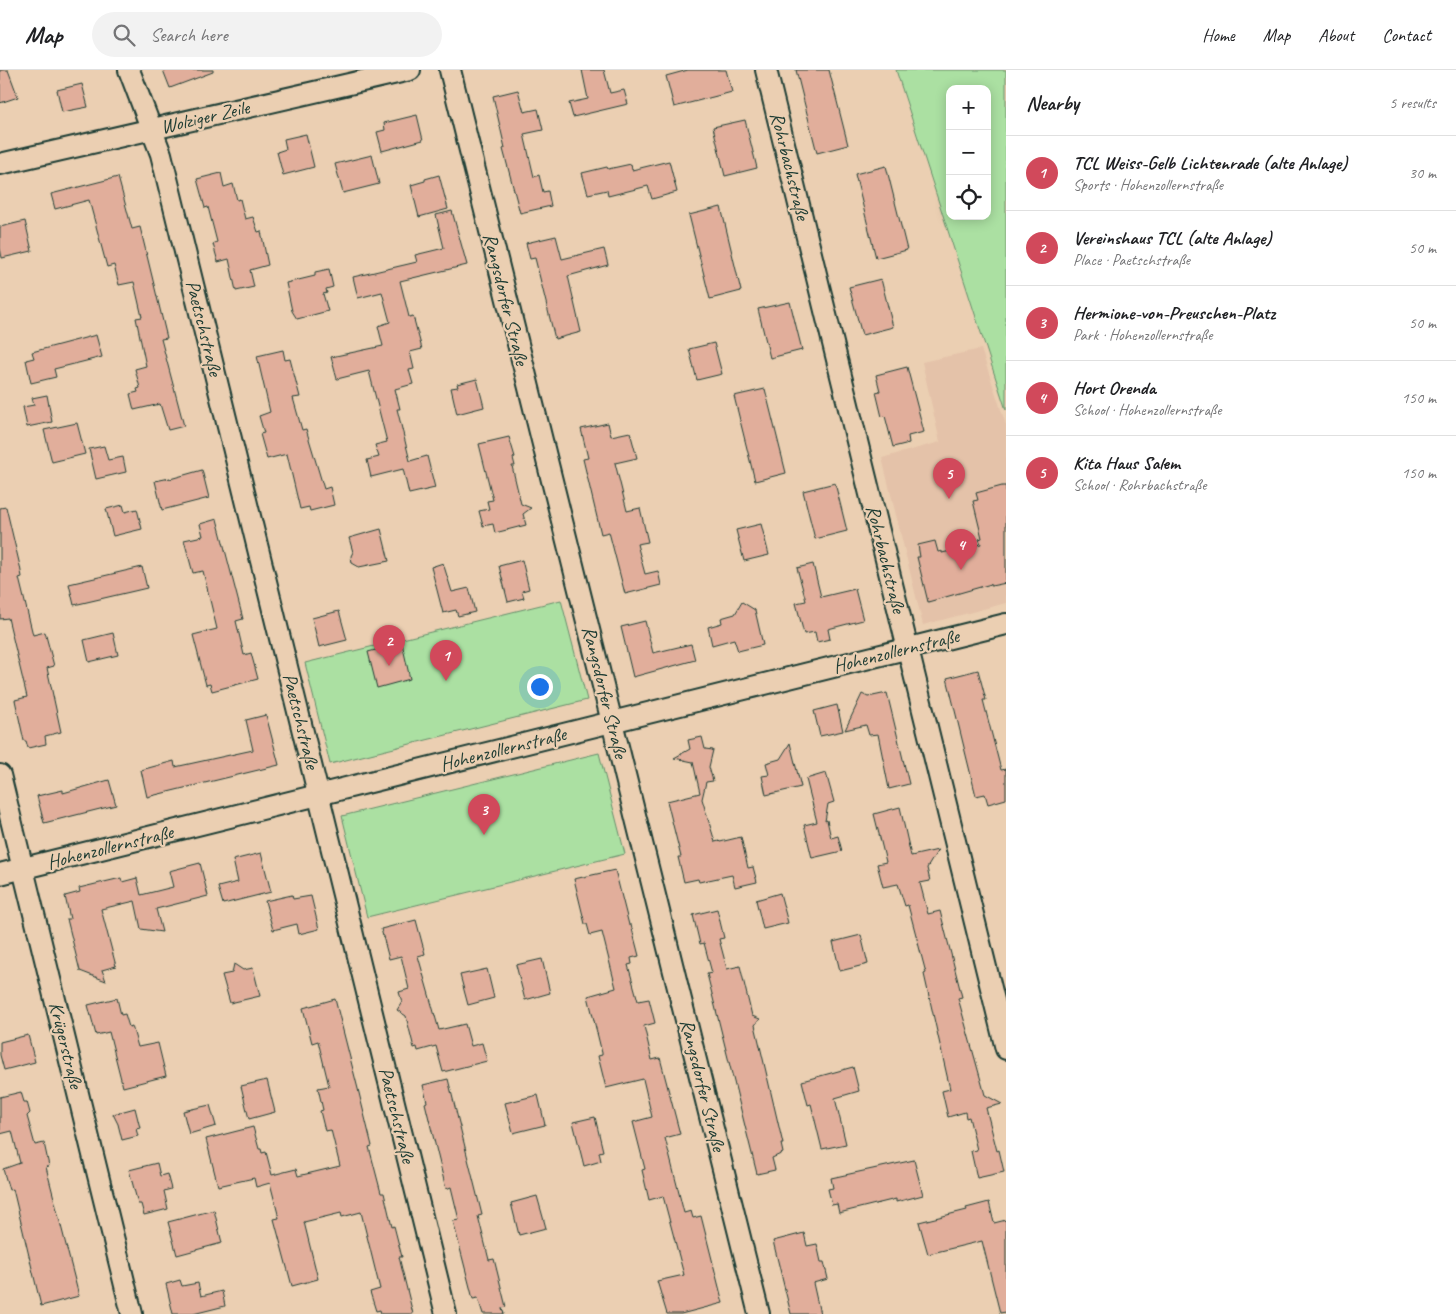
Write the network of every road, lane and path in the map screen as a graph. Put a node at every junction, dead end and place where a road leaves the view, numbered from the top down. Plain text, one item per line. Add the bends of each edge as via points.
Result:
1 (129, 70) edge
2 (410, 70) edge
3 (450, 70) edge
4 (766, 70) edge
5 (152, 129) junction
6 (0, 164) edge
7 (1006, 624) edge
8 (907, 649) junction
9 (612, 722) junction
10 (0, 775) edge
11 (319, 794) junction
12 (23, 868) junction
13 (0, 874) edge
14 (1006, 1049) edge
15 (132, 1314) edge
16 (446, 1314) edge
17 (760, 1314) edge

1 - 5 street, Paetschstraße
2 - 5 street, Wolziger Zeile
3 - 9 street, Rangsdorfer Straße
4 - 8 street, Rohrbachstraße
5 - 6 street, Wolziger Zeile
5 - 11 street, Paetschstraße via 161,154
7 - 8 street, Hohenzollernstraße
8 - 9 street, Hohenzollernstraße
8 - 14 street, Rohrbachstraße
9 - 11 street, Hohenzollernstraße
9 - 17 street, Rangsdorfer Straße
10 - 12 street, Krügerstraße
11 - 12 street, Hohenzollernstraße
11 - 16 street, Paetschstraße
12 - 13 street, Hohenzollernstraße
12 - 15 street, Krügerstraße

